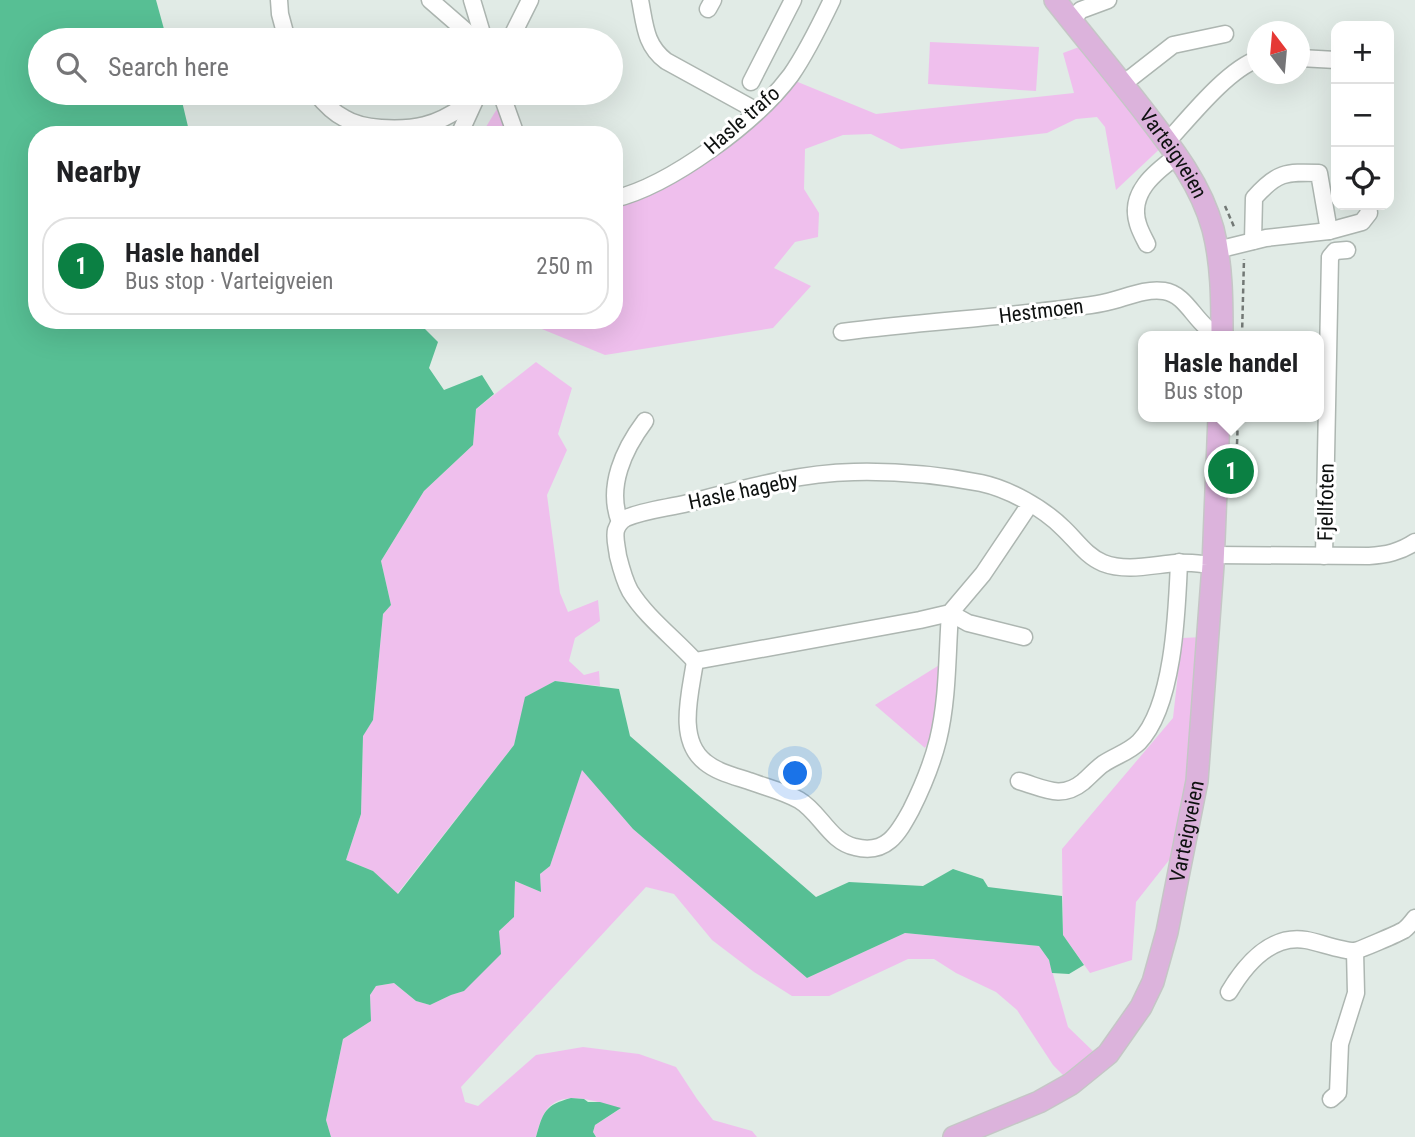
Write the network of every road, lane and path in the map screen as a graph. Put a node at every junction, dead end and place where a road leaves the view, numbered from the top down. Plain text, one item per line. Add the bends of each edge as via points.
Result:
1 (279, 0) edge
2 (430, 0) edge
3 (472, 0) edge
4 (530, 0) edge
5 (640, 0) edge
6 (793, 0) edge
7 (832, 0) edge
8 (1055, 0) edge
9 (1108, 0) edge
10 (1071, 20) junction
11 (283, 28) edge
12 (463, 28) edge
13 (480, 28) edge
14 (516, 28) edge
15 (1225, 34) dead end
16 (1310, 59) edge
17 (1331, 60) edge
18 (1247, 64) edge
19 (751, 82) dead end
20 (1123, 84) junction
21 (326, 105) edge
22 (465, 105) edge
23 (473, 105) edge
24 (505, 105) edge
25 (757, 111) junction
26 (371, 126) edge
27 (424, 126) edge
28 (463, 126) edge
29 (513, 126) edge
30 (1172, 149) junction
31 (623, 197) edge
32 (1369, 210) edge
33 (1329, 231) junction
34 (1253, 241) junction
35 (1147, 244) dead end
36 (1217, 250) junction
37 (1347, 250) dead end
38 (1211, 331) edge
39 (1222, 331) edge
40 (842, 332) dead end
41 (645, 421) dead end
42 (1219, 422) edge
43 (1030, 505) junction
44 (620, 523) junction
45 (1415, 542) edge
46 (1324, 556) junction
47 (1213, 560) junction
48 (1180, 562) junction
49 (950, 613) junction
50 (1024, 637) dead end
51 (695, 660) junction
52 (1019, 781) dead end
53 (1415, 918) edge
54 (1354, 951) junction
55 (1229, 992) dead end
56 (1331, 1099) dead end
57 (954, 1137) edge

1 - 11 street
2 - 12 street
3 - 13 street
4 - 14 street
5 - 25 street via 656,53
6 - 19 street
7 - 25 street, Hasle trafo via 792,74
8 - 10 main road, Varteigveien
9 - 10 street via 1082,10
10 - 20 main road, Varteigveien
15 - 20 street via 1173,46
16 - 17 street
18 - 30 street via 1230,77
20 - 30 main road, Varteigveien
21 - 26 street via 353,123
22 - 27 street
23 - 28 street
24 - 29 street
25 - 31 street, Hasle trafo via 691,163
30 - 35 street via 1139,193 1135,210
30 - 36 main road, Varteigveien via 1197,188
32 - 33 street via 1362,222
33 - 34 street
33 - 34 street via 1320,173 1294,172 1279,175 1254,198
34 - 36 street
36 - 39 main road, Varteigveien
37 - 46 street, Fjellfoten via 1335,251 1330,257
38 - 40 street, Hestmoen via 1178,298 1162,291 1048,311
41 - 44 street via 626,449 620,468 614,500
42 - 47 main road, Varteigveien
43 - 44 street, Hasle hageby via 1007,491 977,483 853,472 750,488
43 - 48 street, Hasle hageby via 1106,564 1118,568
43 - 49 street
44 - 51 street via 616,541 629,588
45 - 46 street, Hasle hageby via 1385,555
46 - 47 street, Hasle hageby
47 - 48 street, Hasle hageby
47 - 57 main road, Varteigveien via 1197,780 1153,982 1108,1054 1071,1084
48 - 52 street via 1172,658 1162,701 1147,732 1130,750 1103,764 1068,792
49 - 50 street via 968,623
49 - 51 street
49 - 51 street via 935,750 901,828 873,849 845,844 796,798 704,761 694,748 688,727
53 - 54 street via 1404,930
54 - 55 street via 1303,939 1287,940 1256,957
54 - 56 street via 1356,993 1340,1044 1338,1093

